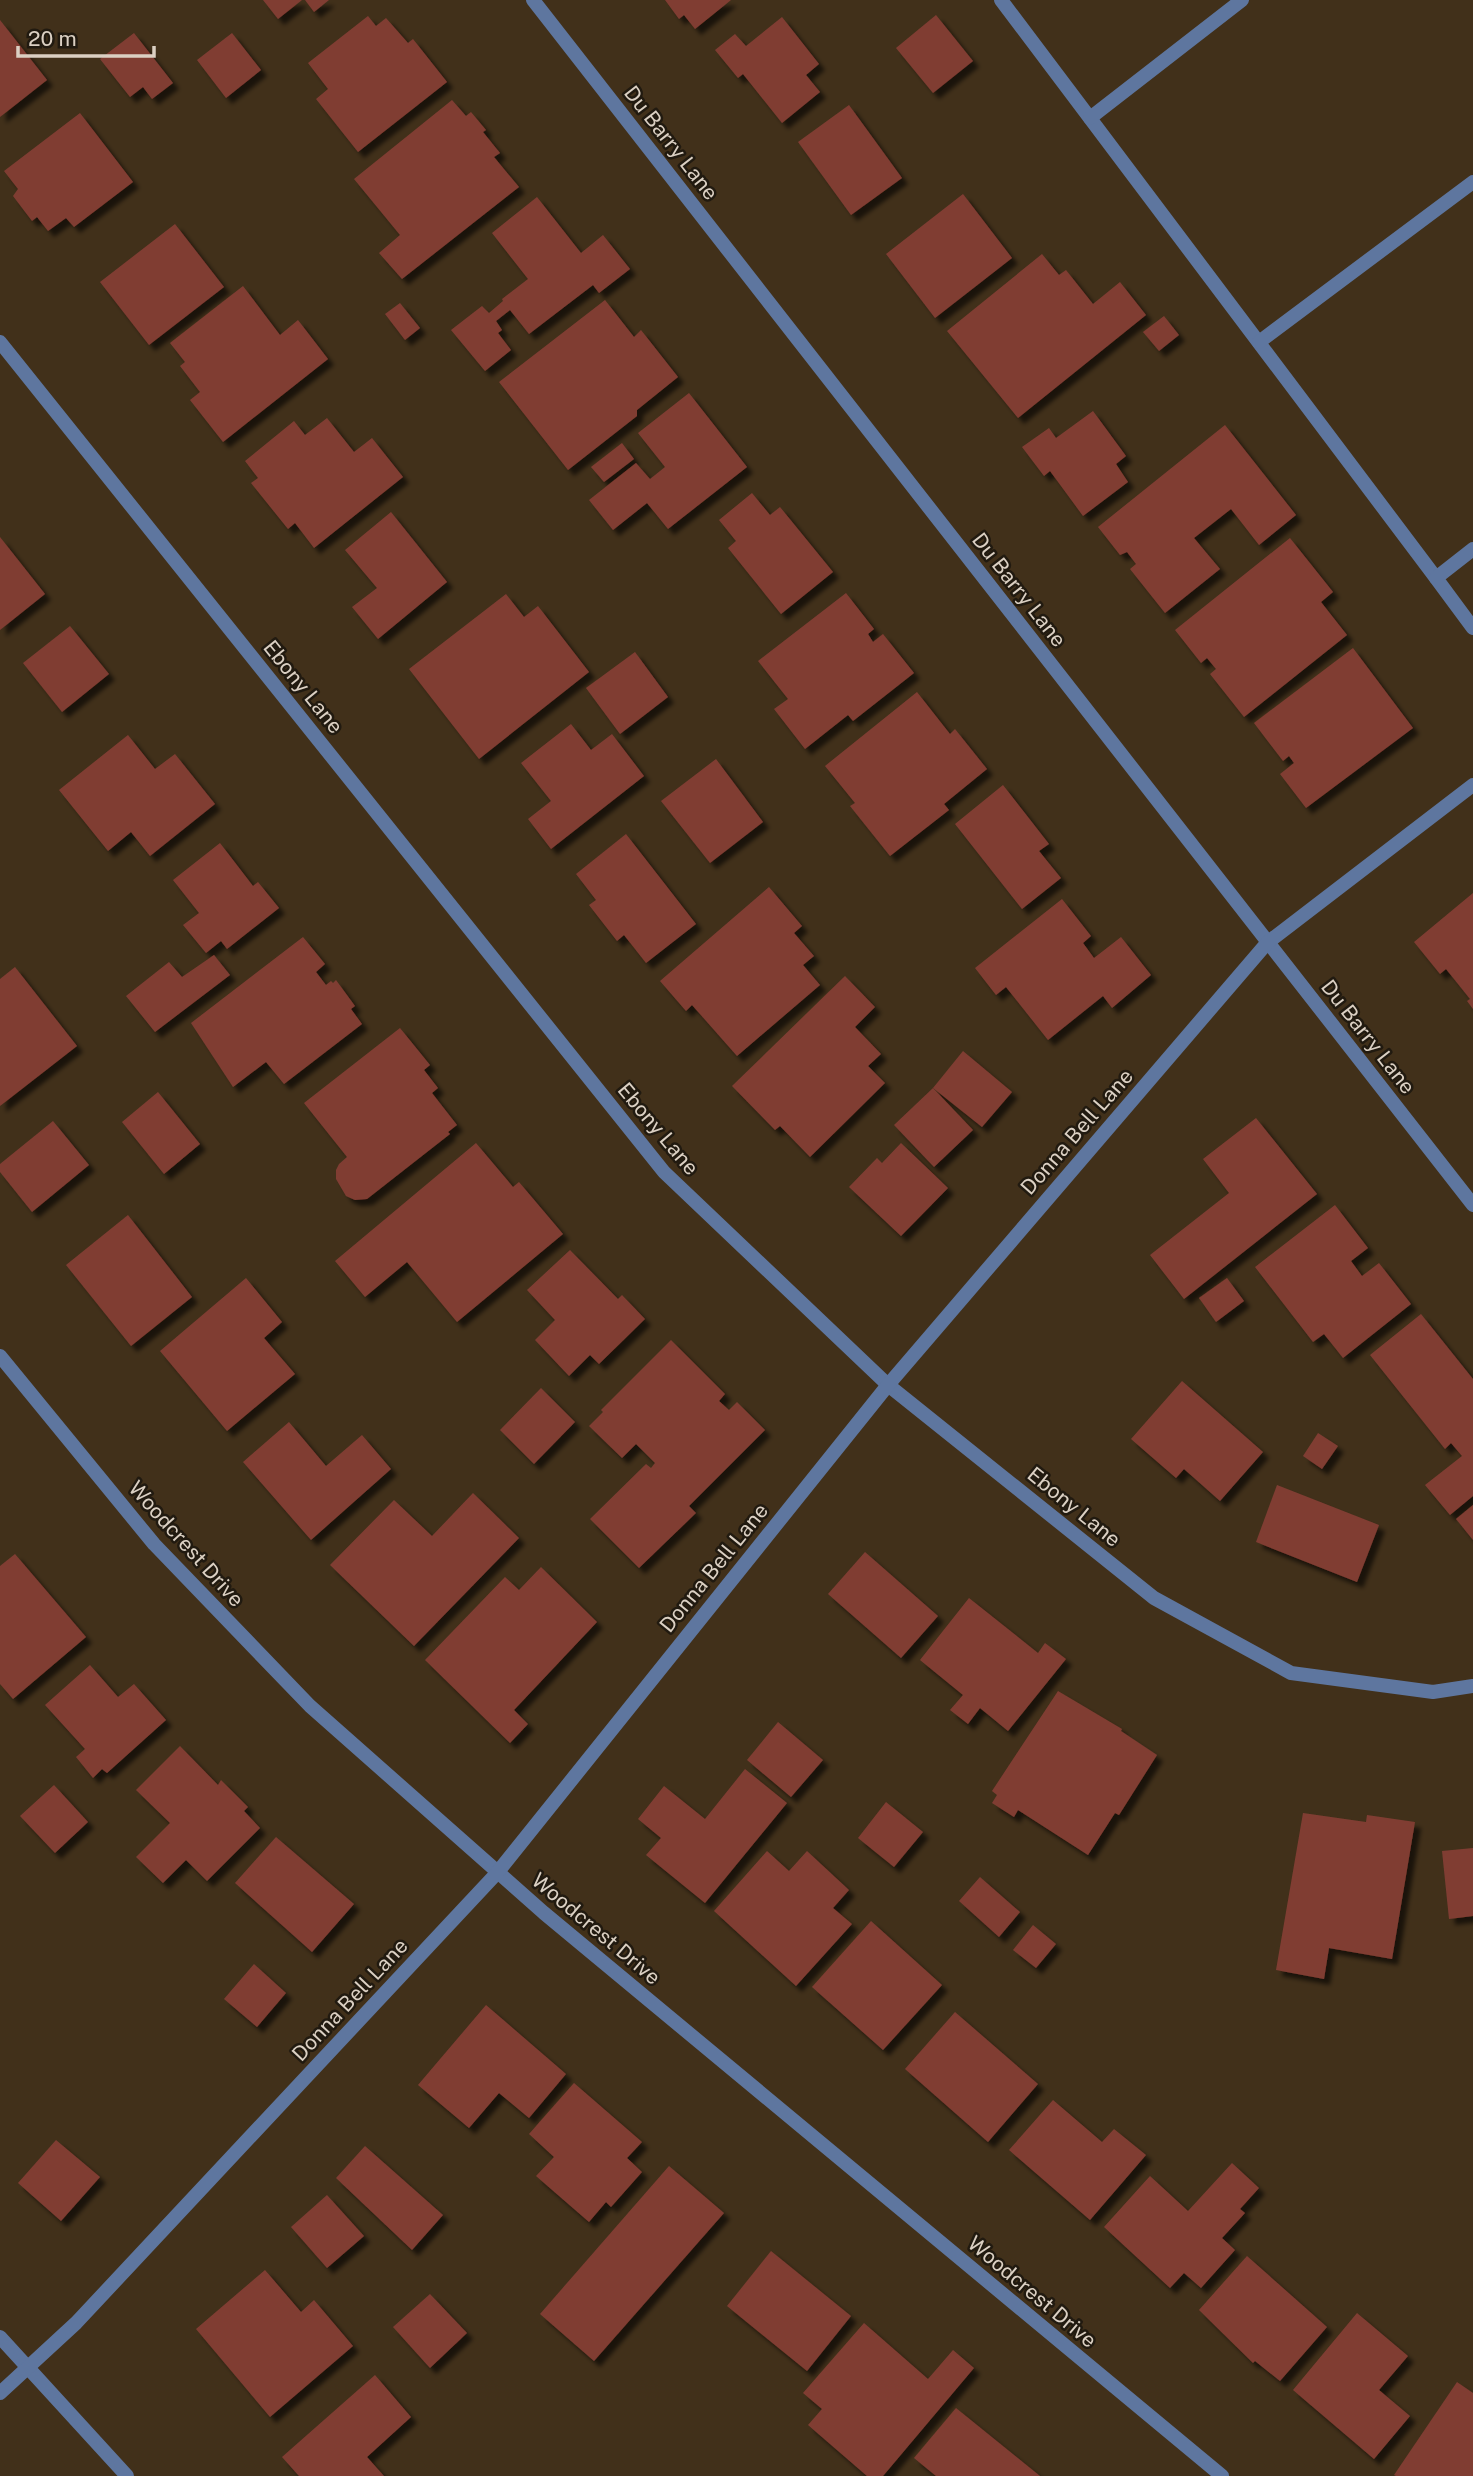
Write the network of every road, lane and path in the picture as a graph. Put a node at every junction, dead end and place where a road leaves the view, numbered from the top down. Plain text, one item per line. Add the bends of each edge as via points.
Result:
1 (533, 0) edge
2 (1001, 0) edge
3 (1242, 0) edge
4 (1090, 117) junction
5 (1473, 182) edge
6 (0, 342) edge
7 (1259, 342) junction
8 (1473, 549) edge
9 (1436, 578) junction
10 (1473, 628) edge
11 (1473, 785) edge
12 (1267, 943) junction
13 (1473, 1205) edge
14 (0, 1356) edge
15 (888, 1385) junction
16 (1473, 1686) edge
17 (497, 1872) junction
18 (0, 2337) edge
19 (27, 2367) junction
20 (0, 2393) edge
21 (127, 2476) edge
22 (1223, 2476) edge

1 - 12 street, Du Barry Lane
2 - 4 street
3 - 4 street
4 - 7 street
5 - 7 street
6 - 15 street, Ebony Lane via 664,1172
7 - 9 street
8 - 9 street
9 - 10 street
11 - 12 street, Donna Bell Lane
12 - 13 street, Du Barry Lane
12 - 15 street, Donna Bell Lane
14 - 17 street, Woodcrest Drive via 154,1544 291,1687
15 - 16 street, Ebony Lane via 1154,1598 1291,1673 1433,1692
15 - 17 street, Donna Bell Lane
17 - 19 street, Donna Bell Lane via 76,2323
17 - 22 street, Woodcrest Drive
18 - 19 street
19 - 20 street, Donna Bell Lane
19 - 21 street

